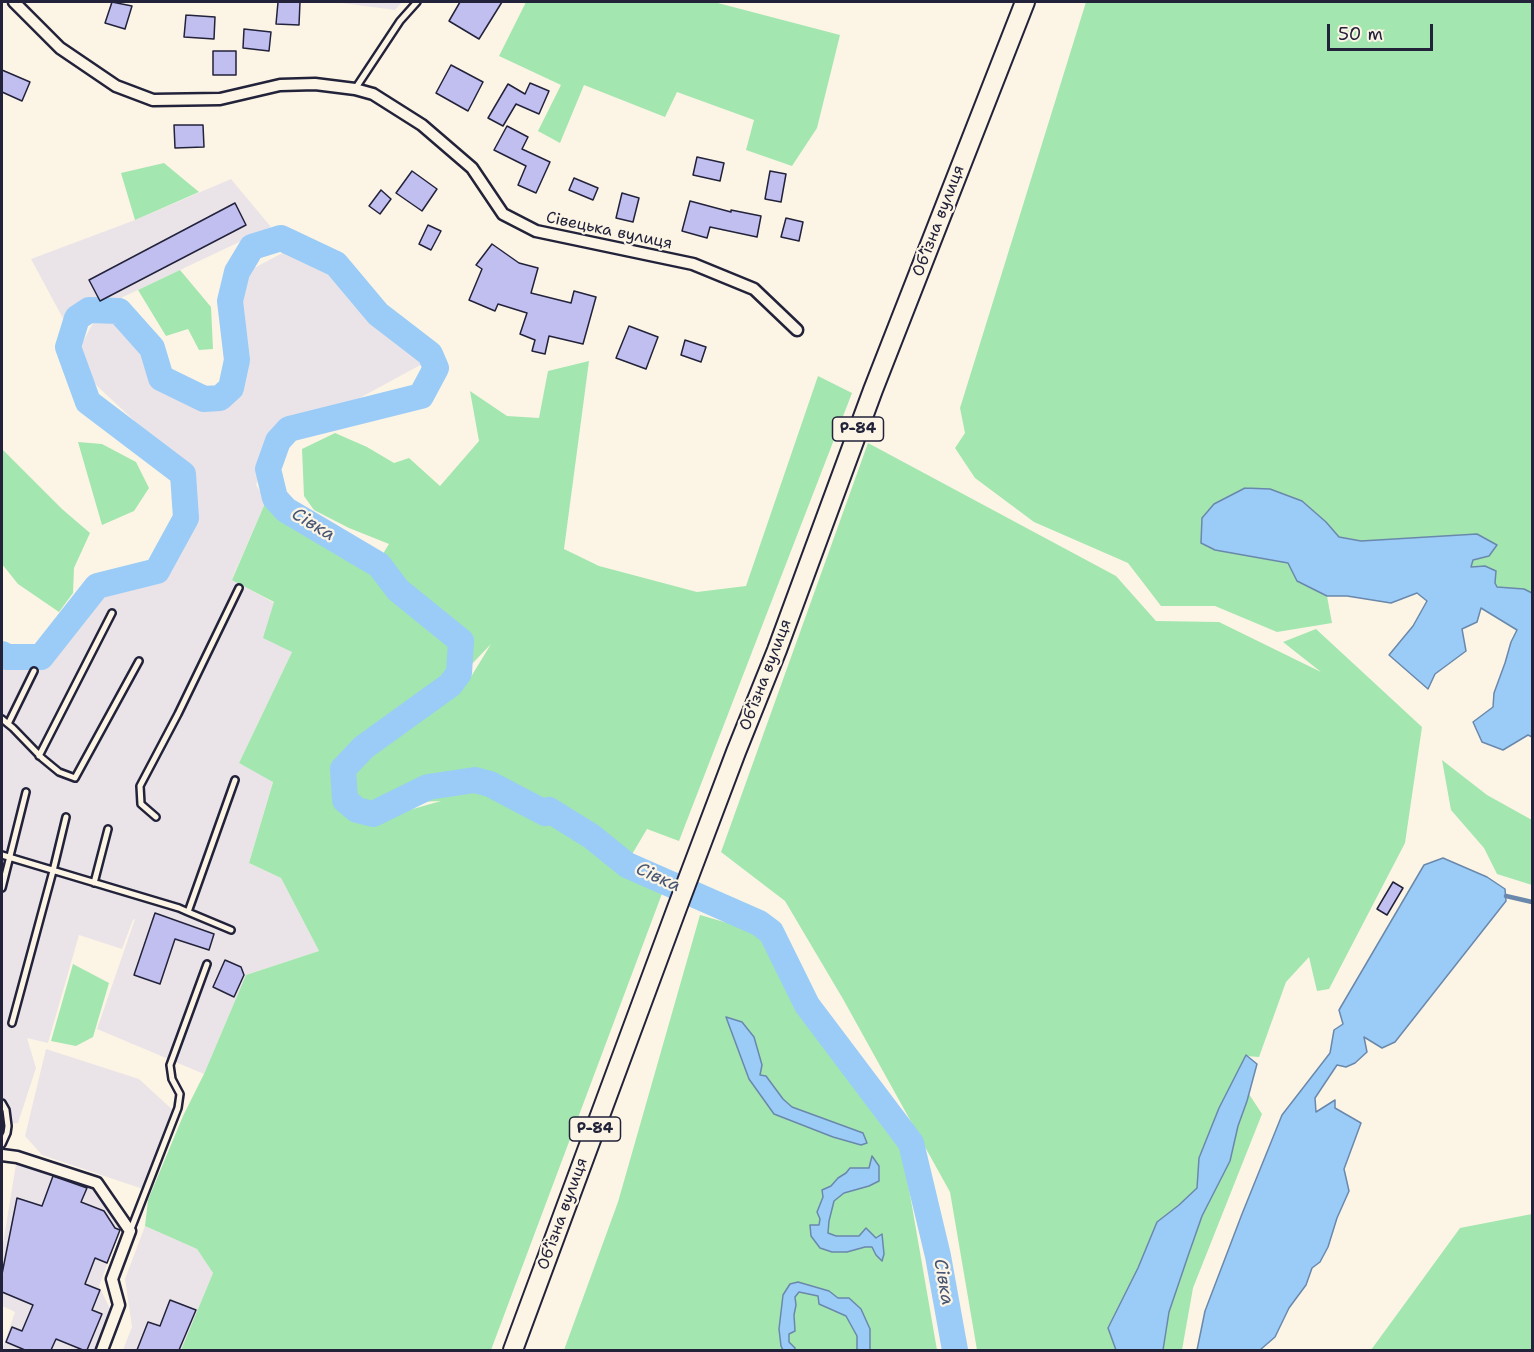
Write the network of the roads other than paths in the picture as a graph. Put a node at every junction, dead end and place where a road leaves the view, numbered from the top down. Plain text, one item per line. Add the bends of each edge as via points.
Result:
1 (14, 2) edge
2 (417, 2) edge
3 (1025, 2) edge
4 (355, 89) junction
5 (797, 330) dead end
6 (239, 588) dead end
7 (112, 613) dead end
8 (139, 661) dead end
9 (34, 671) dead end
10 (2, 719) edge
11 (8, 724) junction
12 (39, 756) junction
13 (235, 780) dead end
14 (26, 792) dead end
15 (66, 817) dead end
16 (156, 817) dead end
17 (108, 829) dead end
18 (2, 855) edge
19 (10, 858) junction
20 (53, 871) junction
21 (94, 883) junction
22 (2, 888) edge
23 (188, 912) junction
24 (231, 930) dead end
25 (207, 964) dead end
26 (12, 1023) dead end
27 (2, 1103) edge
28 (2, 1144) edge
29 (2, 1155) edge
30 (130, 1232) junction
31 (102, 1350) edge
32 (513, 1350) edge

1 - 4 street, Сівецька вулиця via 60,48 116,86 153,100 220,99 280,85
2 - 4 lane
3 - 32 main road, Обʼїзна вулиця / Р-84 via 676,908
4 - 5 street, Сівецька вулиця via 373,94 422,125 472,168 503,214 536,231 693,264 754,289
6 - 16 lane via 140,786 141,804
7 - 12 lane
8 - 12 lane via 75,778
9 - 11 lane
10 - 11 lane
11 - 12 lane
13 - 23 lane
14 - 19 lane
15 - 20 lane
17 - 21 lane
18 - 19 lane
19 - 20 lane
19 - 22 lane
20 - 21 lane
20 - 26 lane
21 - 23 lane
23 - 24 lane
25 - 30 lane via 170,1065 180,1094 178,1108
27 - 28 lane via 8,1126
29 - 30 street via 17,1156 97,1183
30 - 31 street via 112,1279 119,1305

